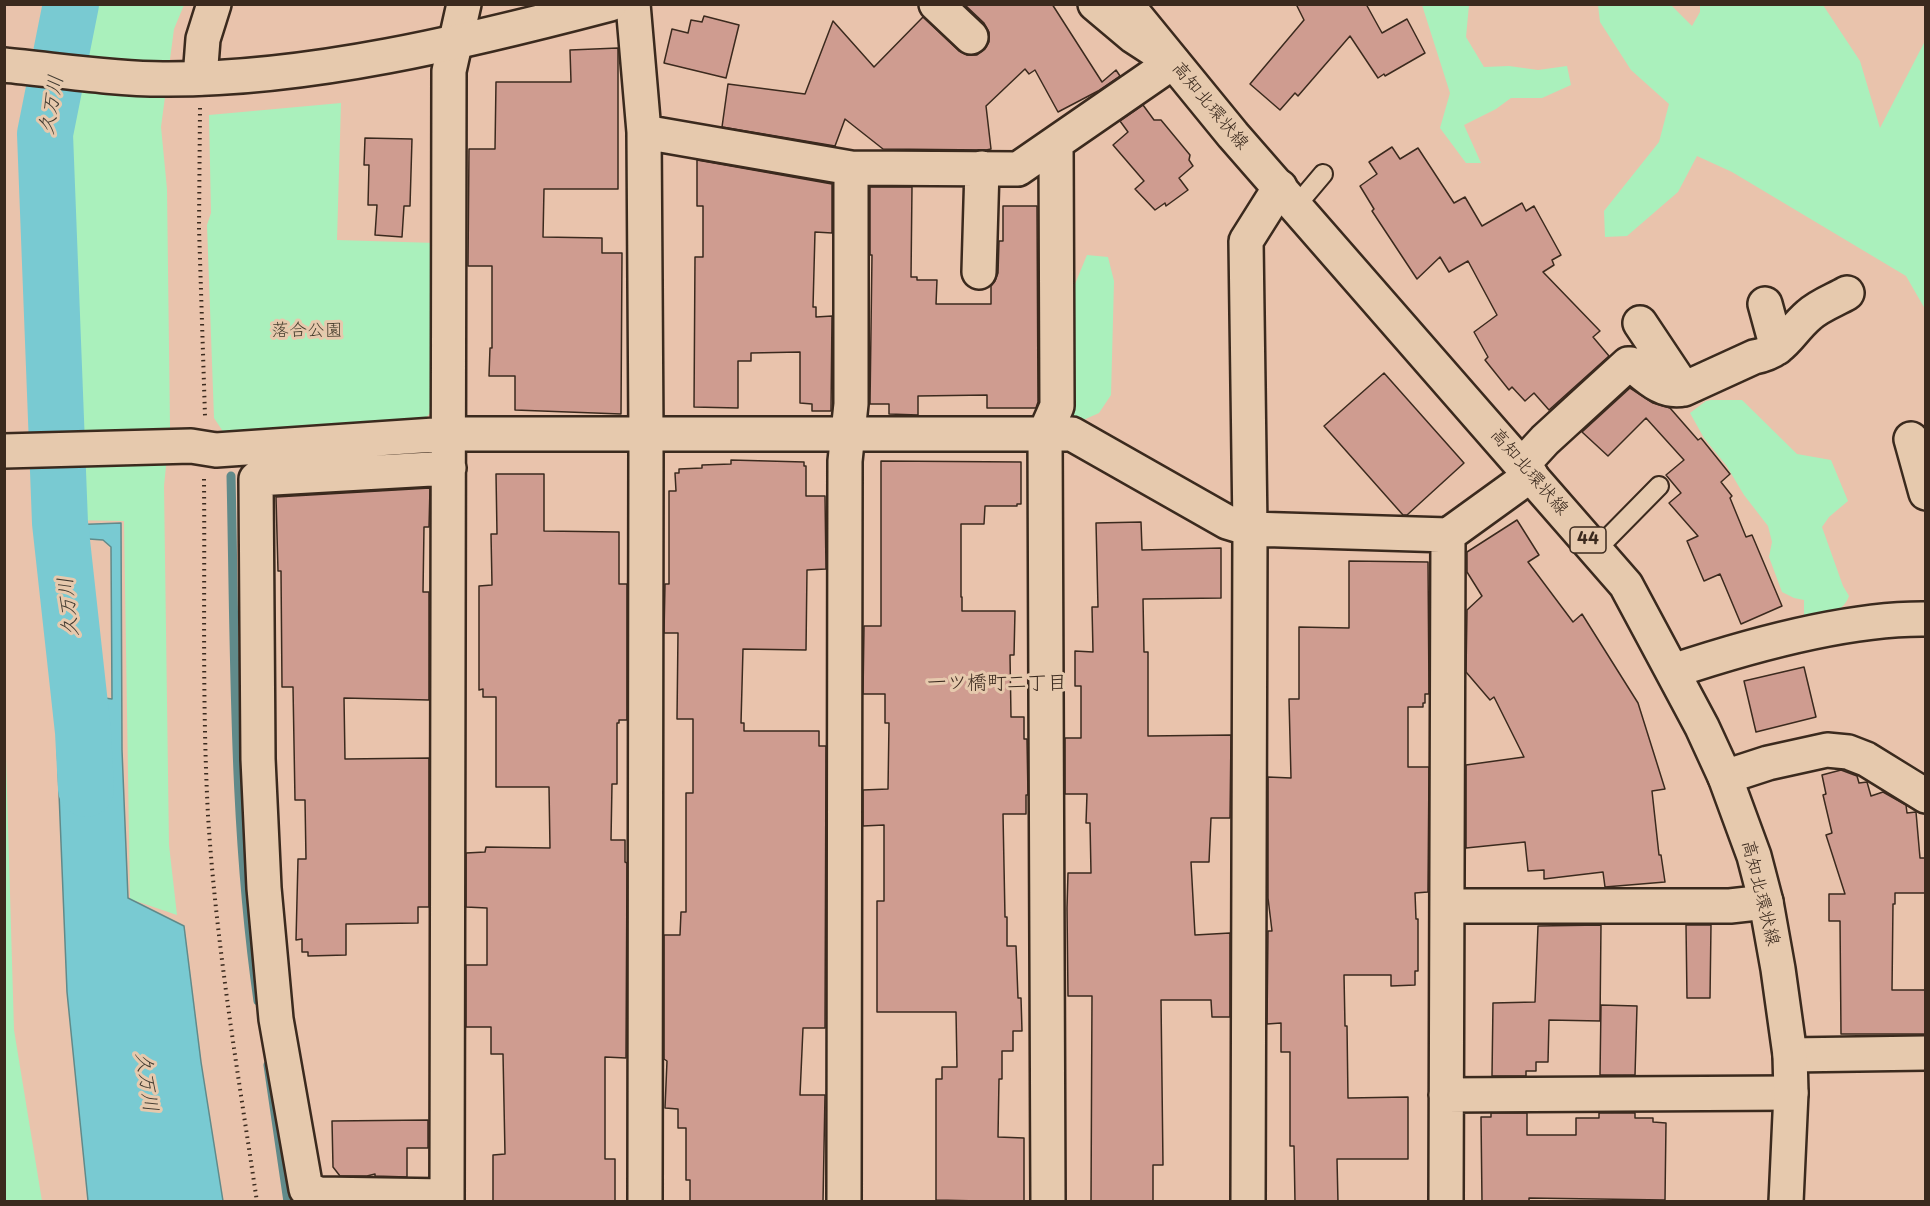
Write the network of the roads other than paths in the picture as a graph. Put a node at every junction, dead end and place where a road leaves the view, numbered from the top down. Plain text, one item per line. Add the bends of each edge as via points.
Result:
1 (214, 4) edge
2 (464, 4) edge
3 (610, 4) edge
4 (633, 4) edge
5 (936, 4) edge
6 (1095, 4) edge
7 (1126, 4) edge
8 (971, 37) dead end
9 (456, 41) junction
10 (1173, 62) junction
11 (4, 65) edge
12 (196, 78) junction
13 (644, 132) junction
14 (1056, 143) junction
15 (852, 168) junction
16 (982, 168) junction
17 (1323, 174) dead end
18 (1288, 196) junction
19 (979, 272) dead end
20 (1847, 293) dead end
21 (1765, 304) dead end
22 (1640, 324) dead end
23 (1777, 348) junction
24 (1684, 389) junction
25 (1045, 433) junction
26 (449, 434) junction
27 (646, 434) junction
28 (847, 435) junction
29 (1911, 439) dead end
30 (4, 451) edge
31 (449, 468) junction
32 (1527, 470) junction
33 (1659, 486) dead end
34 (1926, 493) edge
35 (1250, 529) junction
36 (1448, 535) junction
37 (1596, 550) junction
38 (1926, 619) edge
39 (1673, 671) junction
40 (1725, 777) junction
41 (1926, 796) edge
42 (1766, 902) junction
43 (1447, 906) junction
44 (1926, 1053) edge
45 (1790, 1055) junction
46 (1791, 1093) junction
47 (1446, 1095) junction
48 (447, 1199) edge
49 (645, 1202) edge
50 (844, 1202) edge
51 (1048, 1202) edge
52 (1248, 1202) edge
53 (1446, 1202) edge
54 (1786, 1202) edge

1 - 12 street
2 - 9 street
3 - 9 street
4 - 13 street
5 - 8 street
6 - 10 street via 1133,36
7 - 10 street, 高知北環状線 / 44
9 - 12 street via 295,70
9 - 26 street via 449,71
10 - 14 street
10 - 18 street, 高知北環状線 / 44
11 - 12 street via 162,79
13 - 15 street
13 - 27 street
14 - 16 street via 1018,169
14 - 25 street via 1057,406
15 - 16 street
15 - 28 street via 851,405
16 - 19 street
17 - 18 lane
18 - 32 street, 高知北環状線 / 44
18 - 35 street via 1246,242
20 - 23 street via 1809,314
21 - 23 street
22 - 24 street
23 - 24 street
24 - 32 street via 1662,388 1628,364 1545,440
25 - 28 street
25 - 35 street via 1072,434 1227,522
25 - 51 street
26 - 27 street
26 - 30 street via 216,450 200,444
26 - 31 street
27 - 28 street
27 - 49 street
28 - 50 street
29 - 34 street
31 - 48 street
31 - 48 street via 256,479 258,759 264,888 276,1019 306,1189 319,1194
32 - 36 street
32 - 37 street, 高知北環状線 / 44
33 - 37 lane
35 - 36 street
35 - 52 street
36 - 43 street
37 - 39 street, 高知北環状線 / 44 via 1626,585
38 - 39 street via 1891,619 1812,633
39 - 40 street, 高知北環状線 / 44
40 - 41 street via 1768,763 1838,750 1857,754
40 - 42 street, 高知北環状線 / 44
42 - 43 street via 1730,906
42 - 45 street, 高知北環状線 / 44
43 - 47 street
44 - 45 street
45 - 46 street, 高知北環状線 / 44
46 - 47 street
46 - 54 street, 高知北環状線 / 44
47 - 53 street

